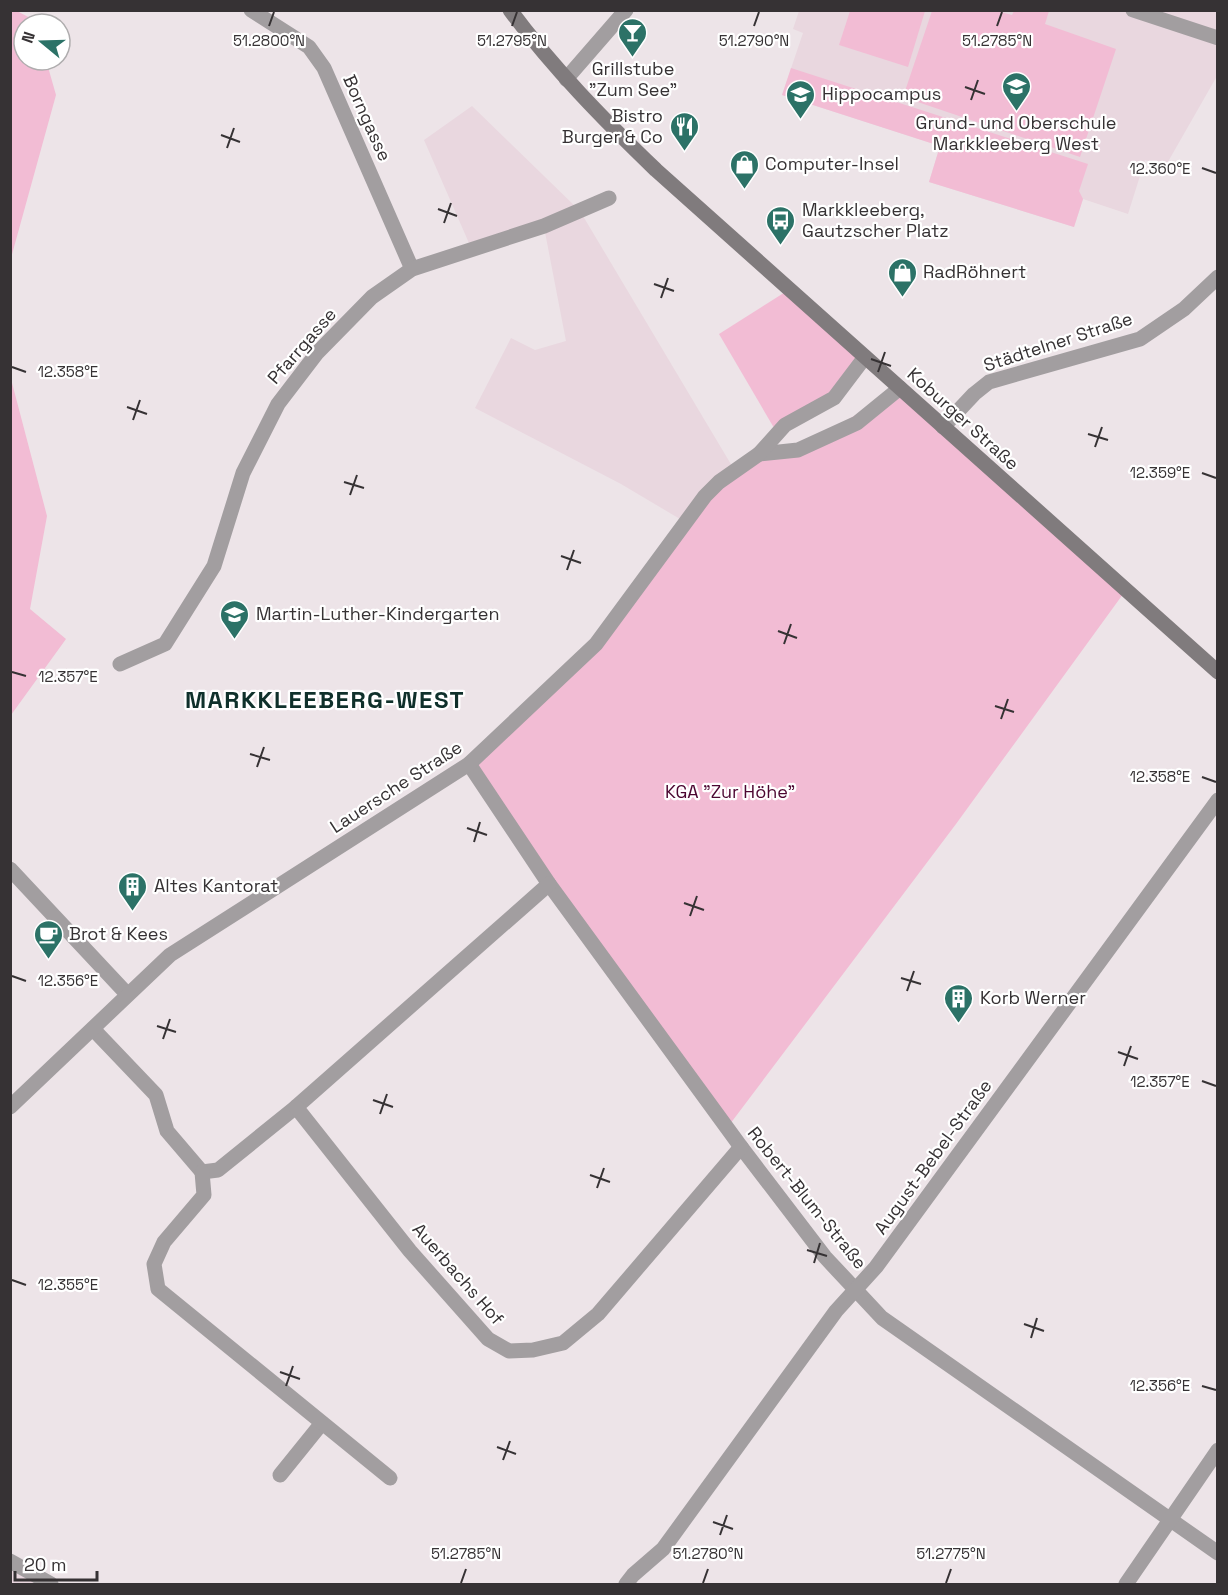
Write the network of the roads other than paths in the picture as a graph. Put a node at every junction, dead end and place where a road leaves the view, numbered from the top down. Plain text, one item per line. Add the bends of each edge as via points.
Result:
1 (251, 10) edge
2 (510, 10) edge
3 (626, 10) edge
4 (1133, 10) edge
5 (1218, 38) edge
6 (566, 79) junction
7 (609, 198) dead end
8 (412, 269) junction
9 (1218, 277) edge
10 (865, 357) junction
11 (900, 388) junction
12 (943, 427) junction
13 (759, 454) junction
14 (120, 664) dead end
15 (1218, 672) edge
16 (469, 764) junction
17 (1218, 800) edge
18 (10, 869) edge
19 (549, 884) junction
20 (127, 994) junction
21 (93, 1029) junction
22 (10, 1107) edge
23 (296, 1107) junction
24 (741, 1147) junction
25 (202, 1172) junction
26 (856, 1290) junction
27 (322, 1423) junction
28 (1218, 1450) edge
29 (280, 1475) dead end
30 (390, 1478) dead end
31 (1171, 1520) junction
32 (1218, 1552) edge
33 (10, 1561) edge
34 (51, 1584) edge
35 (626, 1584) edge
36 (1126, 1584) edge

1 - 8 street, Borngasse via 309,47 324,68
2 - 6 main road, Koburger Straße
3 - 6 street
4 - 5 street
6 - 10 main road, Koburger Straße via 656,170
7 - 8 street, Pfarrgasse via 544,226
8 - 14 street, Pfarrgasse via 372,297 317,353 278,404 243,474 214,567 165,644
9 - 12 street, Städtelner Straße via 1184,309 1140,339 989,382
10 - 11 main road, Koburger Straße
10 - 13 street, Lauersche Straße via 834,398 784,424
11 - 12 main road, Koburger Straße
11 - 13 street, Lauersche Straße via 857,423 798,450
12 - 15 main road, Koburger Straße
13 - 16 street, Lauersche Straße via 705,496 596,644
16 - 19 street, Robert-Blum-Straße
16 - 20 street, Lauersche Straße via 171,955
17 - 26 street, August-Bebel-Straße
18 - 20 street
19 - 23 street
19 - 24 street, Robert-Blum-Straße
20 - 21 street, Lauersche Straße
21 - 22 street, Lauersche Straße
21 - 25 street via 156,1095 167,1131
23 - 24 street, Auerbachs Hof via 418,1259 488,1339 509,1351 563,1343 598,1314
23 - 25 street via 219,1170
24 - 26 street, Robert-Blum-Straße via 825,1257
25 - 27 street via 204,1196 164,1242 154,1263 158,1289
26 - 31 street, Robert-Blum-Straße via 882,1318
26 - 35 street, August-Bebel-Straße via 836,1311 663,1549
27 - 29 street
27 - 30 street
28 - 31 street
31 - 32 street, Robert-Blum-Straße
31 - 36 street
33 - 34 street

